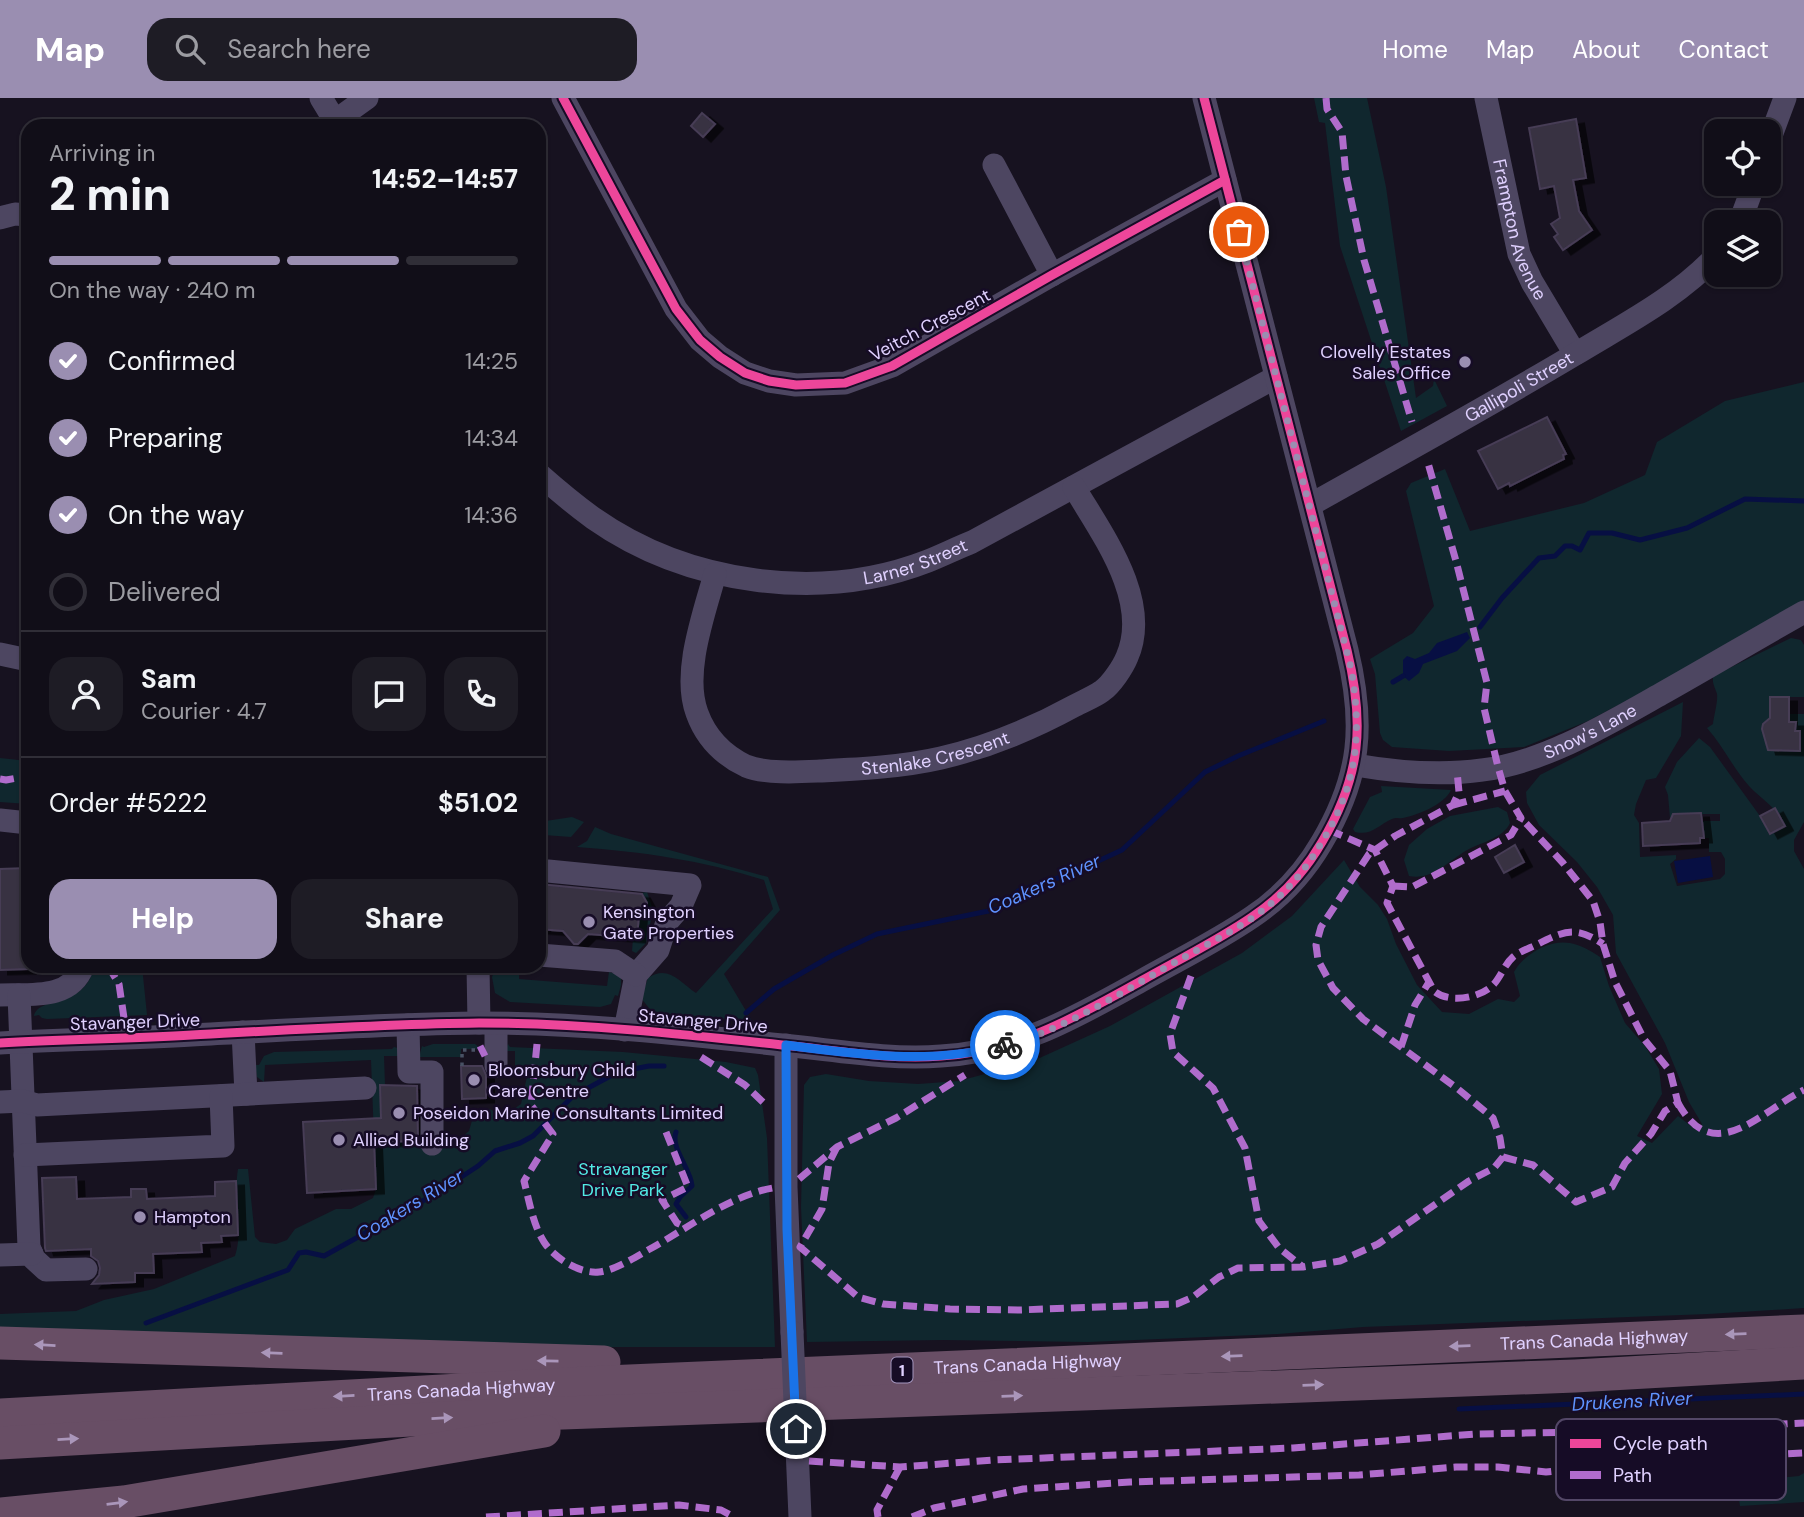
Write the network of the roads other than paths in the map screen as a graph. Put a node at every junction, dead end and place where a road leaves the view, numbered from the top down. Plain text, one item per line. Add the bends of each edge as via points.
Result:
1 (321, 98) edge
2 (367, 98) edge
3 (563, 98) edge
4 (1204, 98) edge
5 (1486, 98) edge
6 (1785, 98) edge
7 (333, 119) edge
8 (342, 119) edge
9 (1777, 119) edge
10 (994, 165) dead end
11 (1225, 180) junction
12 (21, 214) edge
13 (0, 218) edge
14 (1704, 267) edge
15 (1052, 275) junction
16 (1575, 354) junction
17 (1276, 377) junction
18 (546, 480) edge
19 (1074, 486) junction
20 (1310, 505) junction
21 (715, 574) junction
22 (1804, 612) edge
23 (0, 654) edge
24 (21, 658) edge
25 (1355, 765) junction
26 (0, 820) edge
27 (21, 823) edge
28 (548, 871) dead end
29 (546, 956) edge
30 (80, 973) edge
31 (479, 973) edge
32 (636, 975) junction
33 (10, 995) edge
34 (487, 1023) junction
35 (408, 1025) junction
36 (625, 1030) junction
37 (243, 1032) junction
38 (10, 1042) edge
39 (786, 1045) junction
40 (496, 1066) dead end
41 (365, 1088) dead end
42 (246, 1094) junction
43 (221, 1096) junction
44 (11, 1102) edge
45 (432, 1143) dead end
46 (25, 1156) junction
47 (32, 1254) junction
48 (0, 1255) edge
49 (86, 1269) dead end
50 (1804, 1331) edge
51 (0, 1343) edge
52 (1804, 1363) edge
53 (886, 1370) junction
54 (959, 1397) junction
55 (0, 1415) edge
56 (0, 1443) edge
57 (0, 1514) edge
58 (800, 1517) edge

1 - 7 street
2 - 8 street
3 - 15 street, Veitch Crescent via 676,309 700,340 745,373 808,385 865,377
4 - 11 street, Stavanger Drive
5 - 16 street, Frampton Avenue via 1519,254
6 - 9 street
10 - 15 street
11 - 15 street, Veitch Crescent
11 - 17 street, Stavanger Drive
12 - 13 street
14 - 16 street, Gallipoli Street via 1655,306
16 - 20 street, Gallipoli Street
17 - 19 street, Larner Street
17 - 20 street, Stavanger Drive
18 - 21 street, Larner Street via 593,518 631,540
19 - 21 street, Larner Street via 972,542 899,570 805,582
19 - 21 street, Stenlake Crescent via 1127,582 1134,623 1127,657 1104,690 999,741 940,758 868,769 787,772 748,767 719,749 705,732 692,690 693,666
20 - 25 street, Stavanger Drive via 1351,668 1357,722
22 - 25 street, Snow's Lane via 1621,717 1521,761 1482,770 1435,772
23 - 24 street
25 - 39 street, Stavanger Drive via 1339,813 1293,884 1254,916 1074,1018 1018,1042 941,1056 870,1055
26 - 27 street
28 - 32 street via 690,885 667,922 658,950
29 - 32 street via 615,961
30 - 33 street via 61,991
31 - 34 street
32 - 36 street
33 - 38 street
34 - 35 street, Stavanger Drive
34 - 36 street, Stavanger Drive
34 - 40 street
35 - 37 street, Stavanger Drive
35 - 45 street via 409,1072 432,1072
36 - 39 street, Stavanger Drive
37 - 38 street, Stavanger Drive
37 - 42 street
38 - 44 street
39 - 58 street, bridge via 786,1187
41 - 42 street
42 - 43 street
43 - 44 street via 37,1105
43 - 46 street via 223,1146
44 - 46 street
46 - 47 street
47 - 48 street
47 - 49 street via 46,1270
50 -> 53 highway, Trans Canada Highway / 1
53 -> 51 highway
54 -> 52 highway, Trans Canada Highway / 1 via 1574,1376
53 -> 55 highway, Trans Canada Highway / 1
56 -> 54 highway, Trans Canada Highway / 1 via 483,1416
57 -> 54 highway via 124,1502 540,1432

